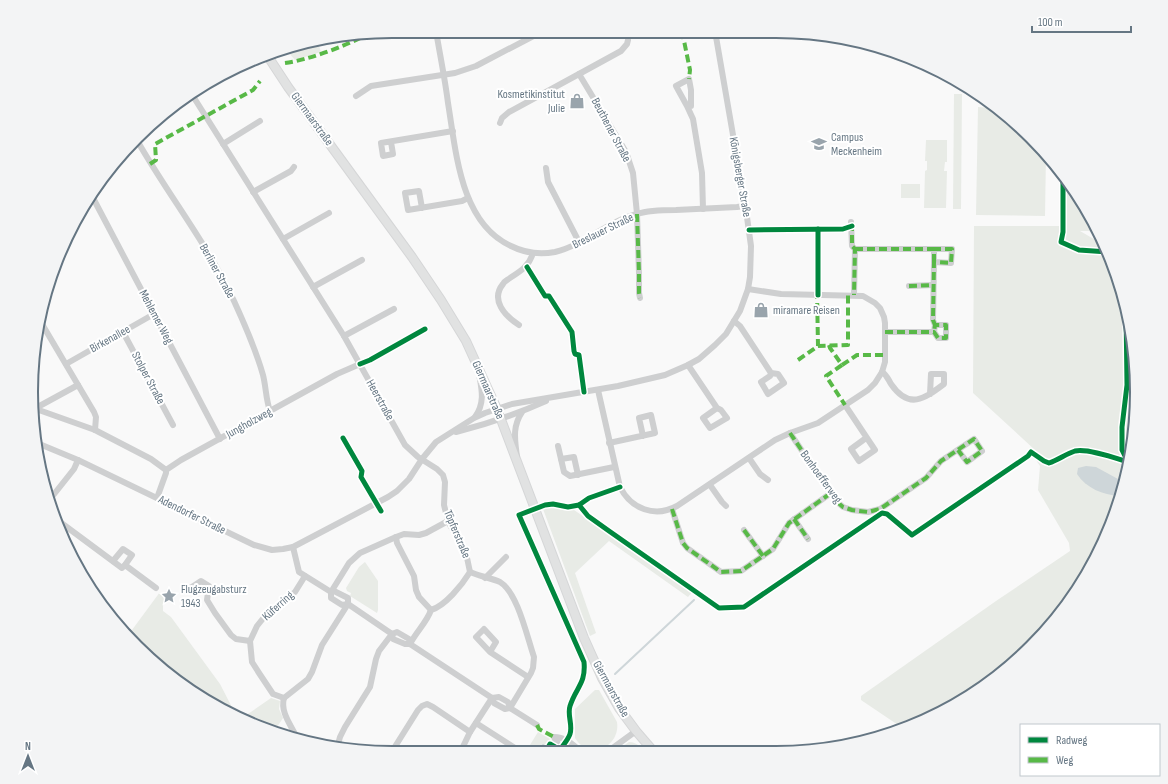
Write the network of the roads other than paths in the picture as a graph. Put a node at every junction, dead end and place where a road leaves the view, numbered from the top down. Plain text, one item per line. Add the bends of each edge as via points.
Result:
1 (437, 38) edge
2 (530, 38) edge
3 (716, 38) edge
4 (628, 40) dead end
5 (270, 60) edge
6 (444, 74) junction
7 (579, 74) junction
8 (356, 96) dead end
9 (194, 99) edge
10 (690, 108) dead end
11 (260, 121) dead end
12 (500, 123) dead end
13 (453, 131) junction
14 (391, 142) dead end
15 (223, 144) junction
16 (140, 145) edge
17 (294, 167) dead end
18 (546, 168) dead end
19 (252, 192) junction
20 (468, 198) junction
21 (94, 201) edge
22 (745, 206) junction
23 (422, 208) dead end
24 (704, 209) junction
25 (329, 213) dead end
26 (637, 214) junction
27 (852, 222) dead end
28 (283, 239) junction
29 (579, 242) junction
30 (855, 249) junction
31 (934, 249) junction
32 (533, 253) junction
33 (362, 260) dead end
34 (934, 262) junction
35 (933, 285) junction
36 (909, 286) dead end
37 (313, 287) junction
38 (748, 289) junction
39 (854, 295) junction
40 (640, 298) dead end
41 (394, 309) dead end
42 (154, 314) junction
43 (734, 321) junction
44 (519, 325) dead end
45 (935, 325) junction
46 (44, 328) edge
47 (123, 332) junction
48 (885, 332) junction
49 (934, 332) junction
50 (344, 336) junction
51 (66, 364) junction
52 (360, 364) junction
53 (688, 365) junction
54 (478, 368) junction
55 (882, 372) junction
56 (771, 373) dead end
57 (78, 385) junction
58 (598, 390) junction
59 (930, 394) dead end
60 (553, 398) junction
61 (845, 405) junction
62 (39, 407) edge
63 (716, 408) dead end
64 (497, 409) junction
65 (39, 410) edge
66 (270, 411) junction
67 (522, 412) junction
68 (474, 418) junction
69 (501, 419) junction
70 (173, 425) dead end
71 (95, 430) junction
72 (453, 432) junction
73 (790, 433) junction
74 (643, 436) dead end
75 (866, 438) dead end
76 (220, 439) junction
77 (609, 443) junction
78 (42, 445) edge
79 (558, 446) dead end
80 (958, 450) dead end
81 (749, 458) junction
82 (422, 459) junction
83 (78, 460) junction
84 (561, 460) junction
85 (519, 465) junction
86 (614, 467) junction
87 (166, 470) junction
88 (578, 475) junction
89 (768, 480) dead end
90 (710, 485) junction
91 (831, 494) junction
92 (53, 495) edge
93 (156, 498) junction
94 (726, 506) dead end
95 (672, 509) junction
96 (794, 519) junction
97 (448, 521) junction
98 (64, 525) edge
99 (744, 530) dead end
100 (396, 537) junction
101 (808, 539) dead end
102 (293, 547) junction
103 (763, 556) junction
104 (506, 557) dead end
105 (113, 561) junction
106 (125, 565) junction
107 (470, 572) junction
108 (305, 576) junction
109 (485, 578) junction
110 (156, 588) dead end
111 (184, 590) dead end
112 (331, 592) junction
113 (348, 604) junction
114 (431, 610) junction
115 (392, 634) junction
116 (250, 641) junction
117 (410, 644) junction
118 (490, 652) dead end
119 (528, 677) junction
120 (284, 698) junction
121 (492, 698) junction
122 (510, 708) junction
123 (476, 723) junction
124 (537, 725) dead end
125 (636, 731) junction
126 (294, 732) edge
127 (470, 732) junction
128 (339, 742) edge
129 (395, 746) edge
130 (463, 746) edge
131 (512, 746) edge
132 (615, 746) edge
133 (649, 746) edge

1 - 6 street, Breslauer Straße
2 - 6 street via 476,66
3 - 22 street, Königsberger Straße
4 - 7 street via 621,51
5 - 54 main road, Giermaarstraße via 441,300 466,341
6 - 8 street via 371,86
6 - 13 street, Breslauer Straße
7 - 12 street via 509,112
7 - 26 street, Beuthener Straße via 626,152 633,173
9 - 15 street, Heerstraße
10 - 24 street via 702,174
11 - 15 street
13 - 14 street
13 - 20 street, Breslauer Straße via 458,163
15 - 19 street, Heerstraße
16 - 66 street, Berliner Straße via 223,278 246,327 259,363
17 - 19 street
18 - 29 street via 548,182
19 - 28 street, Heerstraße
20 - 23 street
20 - 32 street, Breslauer Straße via 479,218 498,239 516,249
21 - 42 street, Mehlemer Weg
22 - 24 street, Breslauer Straße
22 - 38 street, Königsberger Straße via 751,246
24 - 26 street, Breslauer Straße
25 - 28 street
26 - 29 street, Breslauer Straße
26 - 40 street, Beuthener Straße
27 - 30 street via 852,246
28 - 37 street, Heerstraße
29 - 32 street, Breslauer Straße via 553,252
30 - 31 street
30 - 39 street
31 - 34 street
31 - 34 street via 952,250 951,263
32 - 44 street via 527,267 503,283 498,292 498,300 504,313
33 - 37 street
34 - 35 street
35 - 36 street
35 - 45 street
37 - 50 street, Heerstraße
38 - 39 street via 780,294
38 - 43 street, Königsberger Straße
39 - 48 street via 870,299 880,308 884,317
41 - 50 street
42 - 47 street, Birkenallee
42 - 76 street, Mehlemer Weg
43 - 53 street, Königsberger Straße via 715,345
43 - 56 street
45 - 49 street
45 - 49 street via 946,325 946,338 938,338
46 - 51 street
47 - 51 street, Birkenallee
47 - 70 street, Stolper Straße
48 - 49 street
48 - 55 street via 885,362
50 - 52 street, Heerstraße
51 - 57 street
52 - 66 street, Jungholzweg
52 - 82 street, Heerstraße via 405,445
53 - 58 street, Königsberger Straße via 665,375
53 - 63 street
54 - 64 main road, Giermaarstraße
54 - 68 street via 483,395 479,412
55 - 59 street via 900,395 910,400 918,400
55 - 61 street via 868,390
57 - 62 street
57 - 71 street via 94,412
58 - 60 street, Königsberger Straße
58 - 77 street
60 - 64 street, Königsberger Straße via 512,404
60 - 67 street, Königsberger Straße
61 - 73 street via 818,423
61 - 75 street
64 - 68 street, Königsberger Straße
64 - 69 main road, Giermaarstraße
65 - 71 street
66 - 76 street, Jungholzweg
67 - 69 street, Königsberger Straße
67 - 85 street via 514,431
68 - 72 street, Königsberger Straße
69 - 72 street, Königsberger Straße
69 - 85 main road, Giermaarstraße
71 - 87 street via 151,459
72 - 82 street, Königsberger Straße via 436,442
73 - 81 street
73 - 91 street, Bonhoefferweg
74 - 77 street
76 - 87 street, Jungholzweg
77 - 86 street
78 - 83 street, Adendorfer Straße
79 - 84 street
80 - 91 street, Bonhoefferweg via 941,461 926,478 872,512 843,507
81 - 89 street via 760,474
81 - 90 street
82 - 97 street, Töpferstraße via 443,476 444,504
82 - 102 street, Adendorfer Straße via 409,479 393,494
83 - 92 street
83 - 93 street, Adendorfer Straße
84 - 88 street via 564,472 570,476
84 - 88 street via 574,456
85 - 125 main road, Giermaarstraße via 584,638 619,708
86 - 88 street
86 - 95 street via 622,493 636,506 657,512
87 - 93 street
90 - 94 street
90 - 95 street
91 - 96 street
93 - 102 street, Adendorfer Straße via 258,547 272,550
95 - 103 street via 683,543 721,572 742,572
96 - 101 street
96 - 103 street via 784,529 773,549
97 - 100 street via 426,533
97 - 107 street, Töpferstraße via 466,553
98 - 105 street
99 - 103 street
100 - 112 street via 354,558
100 - 114 street via 414,576 419,598
102 - 108 street via 299,572
104 - 109 street
105 - 106 street via 122,568
105 - 106 street via 123,549 132,555
106 - 110 street
107 - 109 street
107 - 114 street via 465,581 443,603
108 - 112 street
108 - 116 street, Küferring via 295,592 264,616
109 - 119 street via 499,582 509,589 515,598 534,657 533,668
111 - 116 street via 201,581 209,586 207,600 214,613 236,639
112 - 113 street via 331,598 342,605
113 - 115 street
113 - 120 street via 322,645 308,679
114 - 117 street
115 - 117 street via 397,632 409,639
115 - 128 street via 379,651 370,687
116 - 120 street via 252,662 273,694
117 - 121 street
118 - 119 street
119 - 122 street
120 - 126 street via 283,710
121 - 122 street via 499,697 508,702
121 - 123 street
122 - 124 street
123 - 127 street
123 - 131 street
125 - 132 street
125 - 133 main road, Giermaarstraße
127 - 129 street via 427,704 418,710
127 - 130 street

